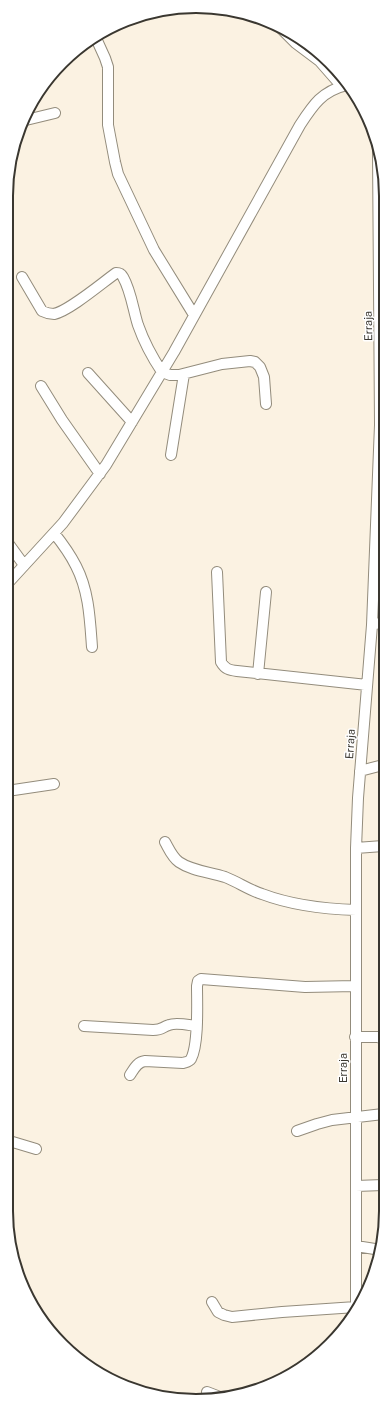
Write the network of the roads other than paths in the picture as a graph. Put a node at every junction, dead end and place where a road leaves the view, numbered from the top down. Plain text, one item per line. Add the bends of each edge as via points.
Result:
1 (286, 37) edge
2 (98, 42) edge
3 (339, 83) edge
4 (343, 86) edge
5 (55, 113) dead end
6 (30, 119) edge
7 (378, 178) edge
8 (379, 210) edge
9 (22, 277) dead end
10 (194, 315) junction
11 (162, 372) junction
12 (88, 373) dead end
13 (184, 374) junction
14 (41, 386) dead end
15 (266, 404) dead end
16 (132, 422) junction
17 (171, 455) dead end
18 (100, 474) junction
19 (54, 532) junction
20 (379, 547) edge
21 (13, 550) edge
22 (24, 566) junction
23 (217, 572) dead end
24 (13, 578) edge
25 (266, 592) dead end
26 (379, 623) edge
27 (372, 625) junction
28 (92, 647) dead end
29 (258, 674) junction
30 (367, 685) junction
31 (379, 765) edge
32 (360, 771) junction
33 (54, 784) dead end
34 (13, 790) edge
35 (165, 842) dead end
36 (379, 846) edge
37 (356, 848) junction
38 (356, 910) junction
39 (356, 986) junction
40 (84, 1026) dead end
41 (196, 1026) junction
42 (355, 1037) junction
43 (379, 1037) edge
44 (130, 1075) dead end
45 (379, 1114) edge
46 (355, 1116) junction
47 (297, 1132) dead end
48 (13, 1142) edge
49 (36, 1148) dead end
50 (379, 1184) edge
51 (356, 1186) junction
52 (356, 1246) junction
53 (375, 1249) edge
54 (356, 1299) edge
55 (212, 1302) dead end
56 (350, 1310) edge
57 (207, 1392) dead end
58 (211, 1394) edge

1 - 3 lane
2 - 10 street via 108,67 108,126 118,174 154,250
4 - 10 street via 320,97 311,108
5 - 6 street
7 - 8 street, Erraja
9 - 11 street via 42,311 53,314 76,303 116,273 121,274 142,334
10 - 11 street
11 - 13 street via 170,375
11 - 16 street
12 - 16 street
13 - 15 street via 222,364 250,360 256,362 264,377
13 - 17 street
14 - 18 street
16 - 18 street
18 - 19 street
19 - 22 street
19 - 28 street via 77,567 83,583
20 - 27 street, Erraja
21 - 22 street
22 - 24 street
23 - 29 street via 221,662 228,670
25 - 29 street
26 - 27 street
27 - 30 street, Erraja
29 - 30 street
30 - 32 street, Erraja
31 - 32 street
32 - 37 street, Erraja
33 - 34 street
35 - 38 street via 172,855 185,866 232,880 261,894 309,905
36 - 37 street
37 - 38 street, Erraja
38 - 39 street, Erraja
39 - 41 street via 305,987 201,979 197,986
39 - 42 street, Erraja
40 - 41 street via 162,1030 173,1024
41 - 44 street via 194,1049 188,1062 141,1062
42 - 43 street
42 - 46 street, Erraja
45 - 46 street
46 - 47 street via 317,1124
46 - 51 street, Erraja
48 - 49 street
50 - 51 street
51 - 52 street, Erraja
52 - 53 street
52 - 54 street, Erraja
55 - 56 street via 218,1312 232,1317 282,1312
57 - 58 street

